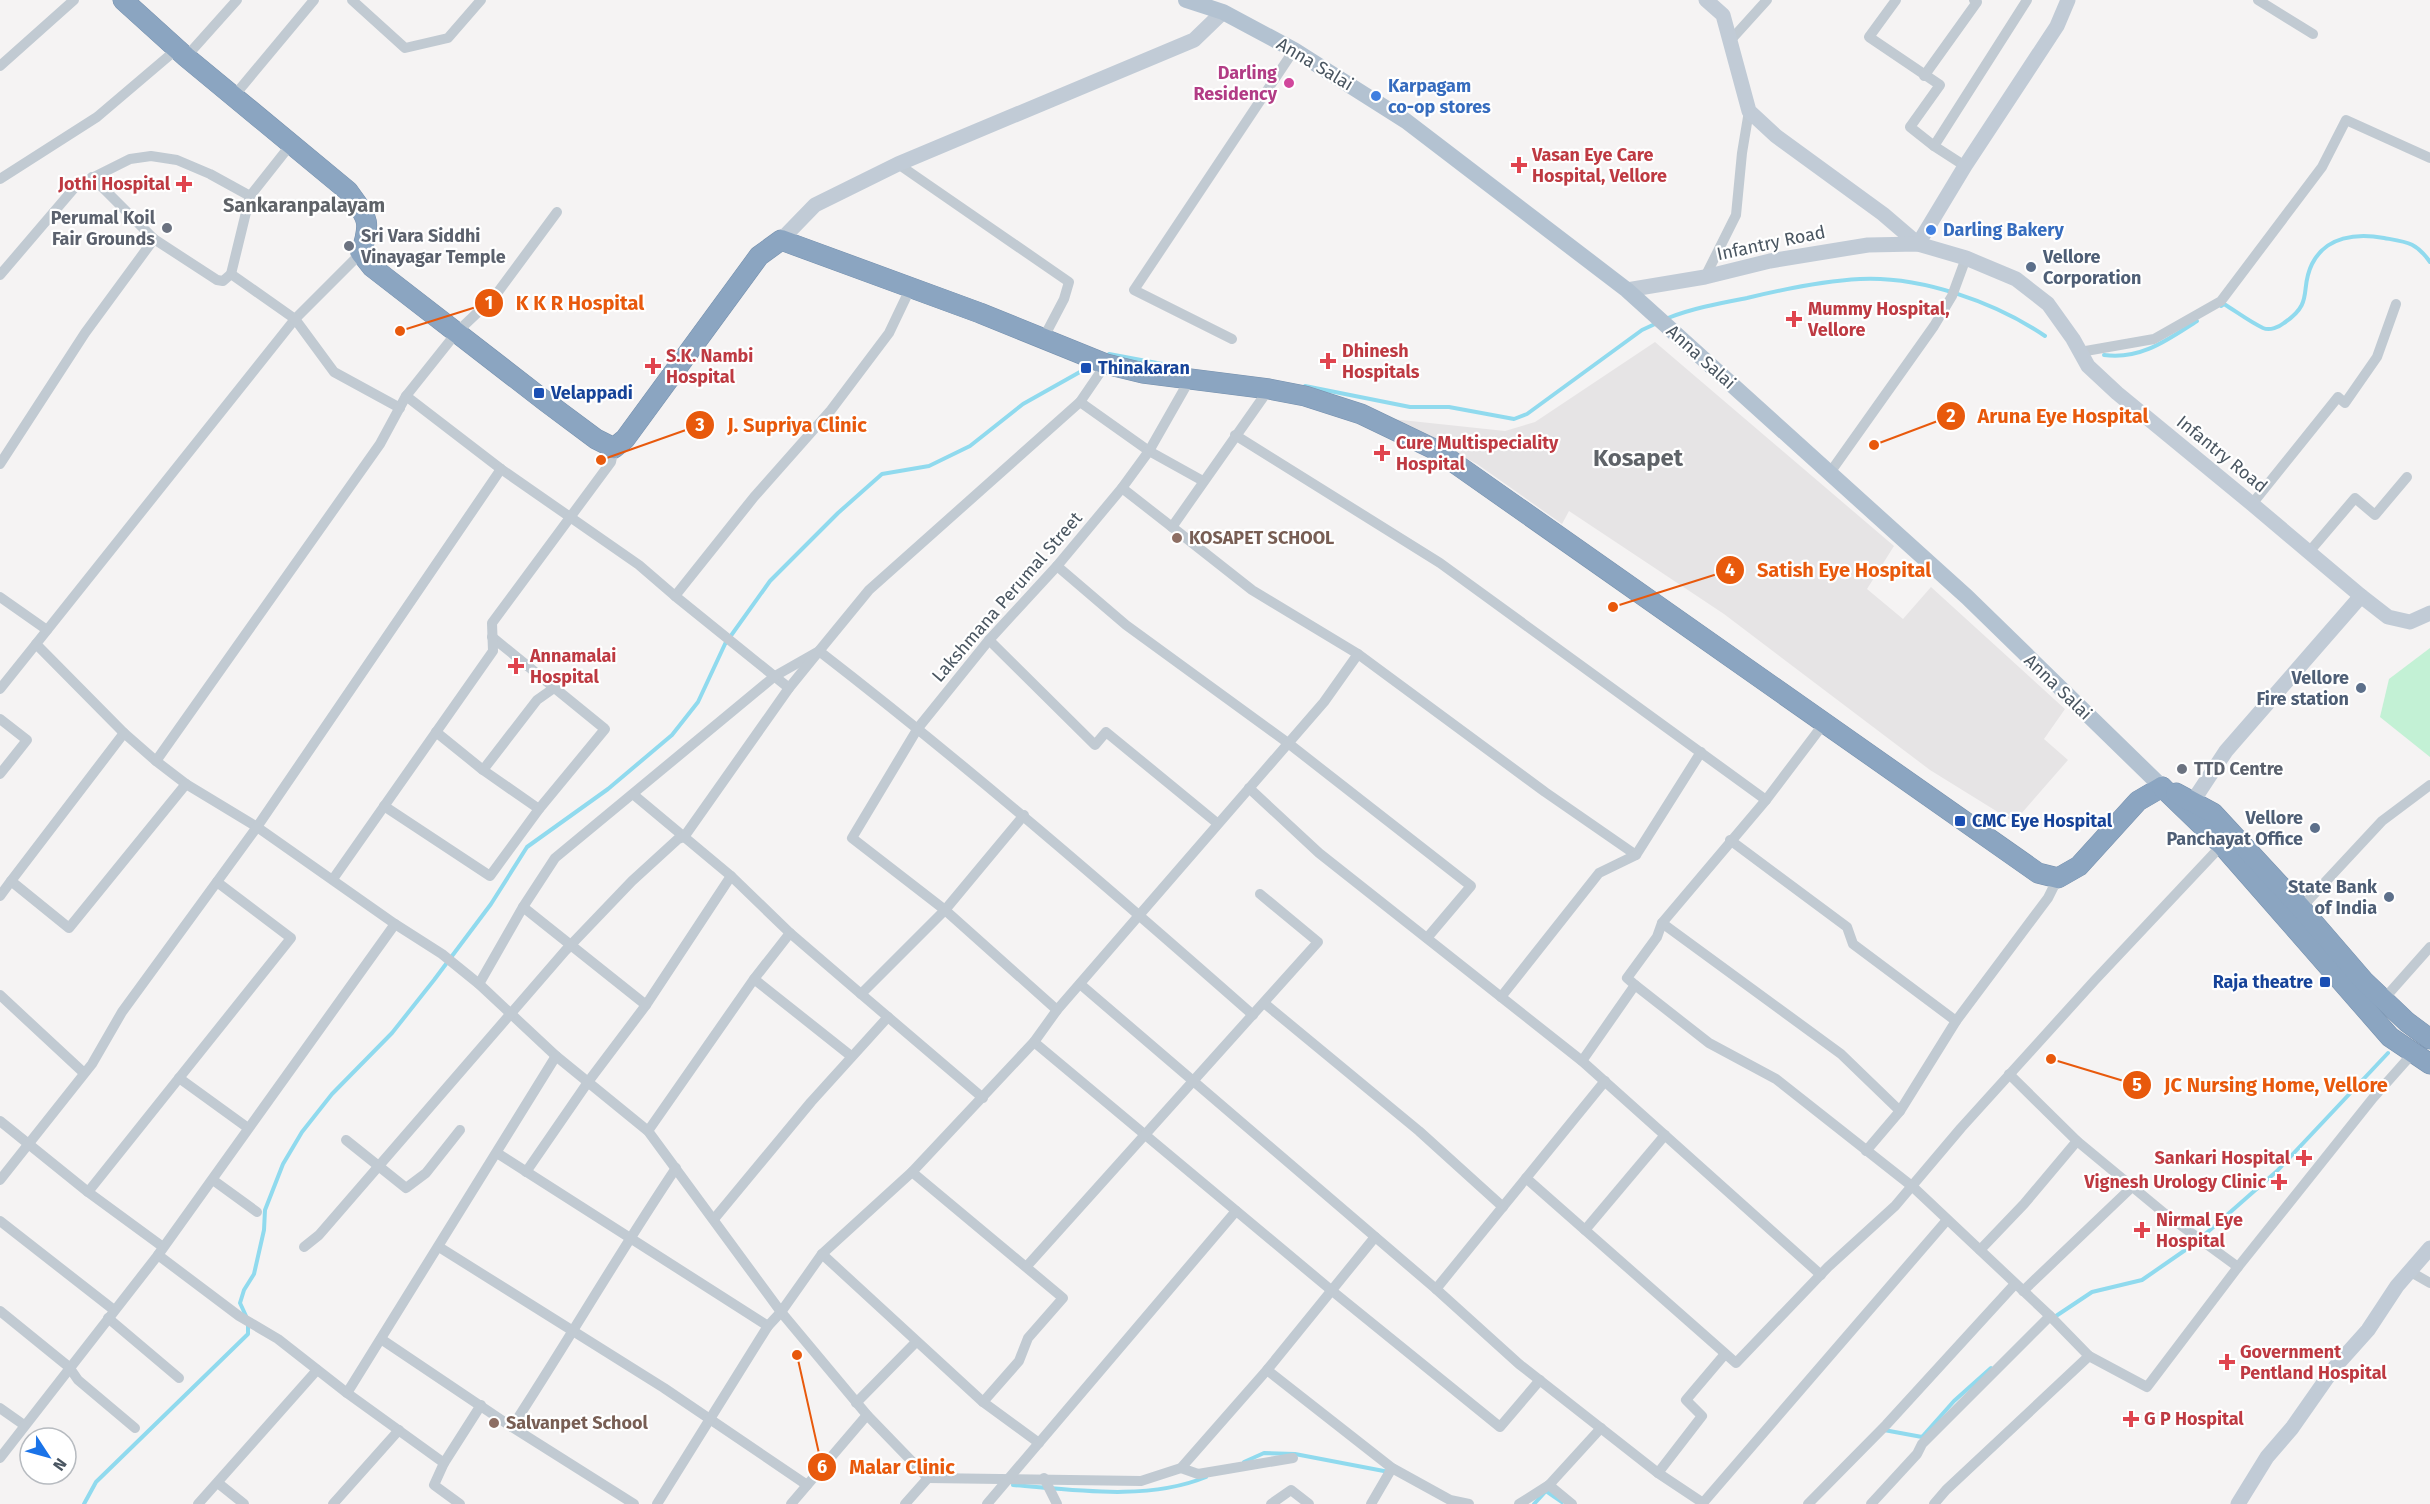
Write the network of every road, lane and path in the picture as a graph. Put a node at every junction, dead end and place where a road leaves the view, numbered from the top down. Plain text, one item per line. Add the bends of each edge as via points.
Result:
1 (74, 0) edge
2 (123, 0) edge
3 (237, 0) edge
4 (314, 0) edge
5 (352, 0) edge
6 (481, 0) edge
7 (1186, 0) edge
8 (1706, 0) edge
9 (1767, 0) edge
10 (1896, 0) edge
11 (1974, 0) edge
12 (2028, 0) edge
13 (2068, 0) edge
14 (2258, 0) edge
15 (1223, 12) junction
16 (2313, 34) dead end
17 (1729, 42) junction
18 (1294, 50) junction
19 (182, 53) junction
20 (0, 66) edge
21 (1924, 76) junction
22 (237, 98) junction
23 (1749, 111) junction
24 (289, 141) junction
25 (1934, 146) junction
26 (2430, 158) edge
27 (898, 164) junction
28 (1965, 166) junction
29 (92, 177) junction
30 (0, 179) edge
31 (250, 196) junction
32 (557, 212) dead end
33 (154, 239) junction
34 (781, 240) junction
35 (1918, 244) junction
36 (361, 253) junction
37 (1966, 258) junction
38 (231, 274) junction
39 (0, 275) edge
40 (1705, 277) junction
41 (910, 289) junction
42 (1628, 290) junction
43 (2396, 304) dead end
44 (295, 319) junction
45 (457, 332) junction
46 (1042, 339) junction
47 (1232, 339) dead end
48 (2080, 352) junction
49 (1106, 364) junction
50 (1190, 379) junction
51 (1269, 389) junction
52 (406, 396) junction
53 (1080, 402) junction
54 (400, 408) junction
55 (1235, 435) junction
56 (614, 448) junction
57 (1149, 451) junction
58 (0, 464) edge
59 (501, 469) junction
60 (1828, 474) junction
61 (2407, 477) dead end
62 (1203, 481) junction
63 (1122, 488) junction
64 (2252, 504) junction
65 (571, 519) junction
66 (1172, 526) junction
67 (2309, 552) junction
68 (1057, 566) junction
69 (675, 596) junction
70 (2361, 596) junction
71 (0, 597) edge
72 (2430, 613) edge
73 (47, 630) junction
74 (492, 637) junction
75 (989, 640) junction
76 (36, 644) junction
77 (819, 651) junction
78 (1358, 654) junction
79 (775, 676) junction
80 (554, 688) junction
81 (789, 688) junction
82 (0, 689) edge
83 (0, 719) edge
84 (1825, 722) junction
85 (918, 728) junction
86 (436, 732) junction
87 (124, 733) junction
88 (1288, 743) junction
89 (1701, 752) junction
90 (156, 761) junction
91 (483, 770) junction
92 (0, 774) edge
93 (186, 784) junction
94 (2430, 785) edge
95 (2162, 787) junction
96 (1249, 788) junction
97 (634, 795) junction
98 (1766, 800) junction
99 (2193, 801) junction
100 (384, 806) junction
101 (539, 809) junction
102 (1024, 815) junction
103 (1217, 823) junction
104 (257, 826) junction
105 (684, 837) junction
106 (1730, 840) junction
107 (2222, 844) junction
108 (1636, 855) junction
109 (731, 876) junction
110 (2058, 878) junction
111 (333, 879) junction
112 (11, 881) junction
113 (216, 882) junction
114 (1260, 894) dead end
115 (0, 896) edge
116 (523, 907) junction
117 (2301, 908) junction
118 (945, 910) junction
119 (1140, 915) junction
120 (1662, 923) junction
121 (395, 924) junction
122 (790, 933) junction
123 (1427, 939) junction
124 (571, 946) junction
125 (2430, 946) edge
126 (753, 979) junction
127 (479, 984) junction
128 (1080, 984) junction
129 (1635, 985) junction
130 (861, 994) junction
131 (0, 995) edge
132 (1501, 997) junction
133 (2383, 1000) junction
134 (1264, 1003) junction
135 (646, 1005) junction
136 (1057, 1010) junction
137 (512, 1015) junction
138 (1253, 1015) junction
139 (888, 1017) junction
140 (1956, 1021) junction
141 (2430, 1039) edge
142 (1034, 1042) junction
143 (2413, 1053) junction
144 (556, 1056) junction
145 (851, 1056) junction
146 (1582, 1061) junction
147 (2430, 1064) edge
148 (84, 1073) junction
149 (2009, 1074) junction
150 (179, 1078) junction
151 (1605, 1081) junction
152 (588, 1082) junction
153 (1192, 1082) junction
154 (983, 1098) junction
155 (1900, 1111) junction
156 (0, 1121) edge
157 (248, 1128) junction
158 (460, 1130) dead end
159 (648, 1131) junction
160 (1665, 1135) junction
161 (1146, 1136) junction
162 (346, 1140) dead end
163 (2077, 1141) junction
164 (30, 1145) junction
165 (1866, 1151) junction
166 (497, 1153) junction
167 (378, 1165) junction
168 (676, 1168) junction
169 (526, 1172) junction
170 (912, 1172) junction
171 (1526, 1178) junction
172 (0, 1180) edge
173 (213, 1180) junction
174 (1913, 1187) junction
175 (2132, 1187) junction
176 (88, 1192) junction
177 (1503, 1207) junction
178 (1236, 1211) junction
179 (257, 1212) dead end
180 (714, 1219) junction
181 (1947, 1220) junction
182 (0, 1221) edge
183 (1585, 1230) junction
184 (1375, 1236) junction
185 (629, 1237) junction
186 (304, 1247) dead end
187 (439, 1248) junction
188 (2430, 1248) edge
189 (1980, 1250) junction
190 (160, 1251) junction
191 (822, 1254) junction
192 (1027, 1266) junction
193 (2238, 1267) junction
194 (2409, 1271) junction
195 (1821, 1275) junction
196 (2430, 1283) edge
197 (2019, 1287) junction
198 (1436, 1289) junction
199 (1331, 1290) junction
200 (0, 1311) edge
201 (781, 1312) junction
202 (111, 1314) junction
203 (2050, 1316) junction
204 (768, 1326) junction
205 (574, 1331) junction
206 (381, 1339) junction
207 (916, 1342) junction
208 (1725, 1354) junction
209 (2089, 1356) junction
210 (69, 1367) junction
211 (317, 1370) junction
212 (1268, 1370) junction
213 (179, 1378) dead end
214 (1540, 1380) junction
215 (347, 1393) junction
216 (983, 1402) junction
217 (856, 1403) junction
218 (481, 1405) junction
219 (0, 1408) edge
220 (867, 1415) junction
221 (708, 1419) junction
222 (24, 1425) junction
223 (135, 1428) dead end
224 (513, 1428) junction
225 (1601, 1428) junction
226 (399, 1430) junction
227 (1039, 1443) junction
228 (0, 1458) edge
229 (1293, 1458) dead end
230 (444, 1463) junction
231 (1181, 1468) junction
232 (1392, 1468) junction
233 (1658, 1473) junction
234 (928, 1478) junction
235 (1010, 1478) junction
236 (1044, 1478) junction
237 (218, 1483) junction
238 (807, 1485) junction
239 (1549, 1485) junction
240 (198, 1504) edge
241 (243, 1504) edge
242 (333, 1504) edge
243 (460, 1504) edge
244 (634, 1504) edge
245 (657, 1504) edge
246 (791, 1504) edge
247 (905, 1504) edge
248 (987, 1504) edge
249 (1057, 1504) edge
250 (1271, 1504) edge
251 (1309, 1504) edge
252 (1371, 1504) edge
253 (1469, 1504) edge
254 (1519, 1504) edge
255 (1572, 1504) edge
256 (1703, 1504) edge
257 (1808, 1504) edge
258 (1871, 1504) edge
259 (1934, 1504) edge
260 (2238, 1504) edge

1 - 20 street
2 - 19 highway
3 - 19 street
4 - 22 street
5 - 6 street via 405,48 447,39
7 - 15 main road, Anna Salai
8 - 17 street via 1723,15
9 - 17 street
10 - 21 street via 1869,37
11 - 21 street via 1977,2
12 - 25 street
13 - 28 street via 2057,26
14 - 16 street
15 - 18 main road, Anna Salai
15 - 27 street via 1194,40
17 - 23 street
18 - 42 main road, Anna Salai via 1406,121
18 - 47 street via 1134,290
19 - 22 highway
19 - 30 street via 97,117
21 - 25 street via 1940,85 1910,127
22 - 24 highway
23 - 35 street
23 - 40 street via 1737,215
24 - 31 street
24 - 36 highway via 348,191 368,219
25 - 28 street
26 - 48 street via 2346,120 2322,167 2221,301 2154,339
27 - 34 street via 815,205
27 - 46 street via 1069,282
28 - 35 street
29 - 31 street via 130,159 151,156 177,160
29 - 33 street
29 - 39 street via 76,186
31 - 38 street
32 - 45 street via 495,296
33 - 38 street via 217,280 223,281
33 - 58 street via 85,333
34 - 41 highway
34 - 56 highway via 759,256 625,439
35 - 37 street, Infantry Road
35 - 40 street, Infantry Road via 1868,245 1770,261
36 - 44 street
36 - 45 highway via 372,267
37 - 48 street, Infantry Road via 2016,279 2048,304
37 - 60 street via 1952,296 1934,326
38 - 44 street
40 - 42 street, Infantry Road
41 - 46 highway
41 - 69 street via 889,333 837,402
42 - 60 main road, Anna Salai
43 - 64 street via 2377,357 2345,403 2338,397
44 - 54 street via 334,372
44 - 73 street
45 - 52 street
45 - 56 highway via 596,439
46 - 49 highway
48 - 64 street, Infantry Road via 2088,366 2117,393
49 - 50 highway
49 - 53 street
50 - 51 highway
50 - 57 street, Lakshmana Perumal Street
51 - 55 street
51 - 84 highway via 1361,414 1436,450
52 - 54 street
52 - 59 street
53 - 57 street
53 - 77 street via 869,590
54 - 90 street via 380,444
55 - 62 street
55 - 89 street via 1440,563
56 - 65 street via 611,462
57 - 62 street
57 - 63 street, Lakshmana Perumal Street
59 - 65 street
59 - 104 street
60 - 95 main road, Anna Salai via 1966,597
61 - 67 street via 2375,515 2355,498
62 - 66 street
63 - 66 street
63 - 68 street, Lakshmana Perumal Street
64 - 67 street, Infantry Road
65 - 69 street via 639,565
65 - 74 street via 492,624
66 - 78 street via 1252,590
67 - 70 street, Infantry Road
68 - 75 street, Lakshmana Perumal Street
68 - 88 street via 1126,626
69 - 79 street
70 - 72 street, Infantry Road via 2388,617 2410,622
70 - 99 street via 2226,751
71 - 73 street
73 - 76 street
74 - 80 street
74 - 86 street via 493,651
75 - 85 street, Lakshmana Perumal Street
75 - 103 street via 1095,745 1106,732
76 - 82 street
76 - 87 street
77 - 79 street
77 - 81 street
77 - 85 street
78 - 88 street
78 - 108 street
79 - 81 street
79 - 97 street
80 - 91 street via 537,700
80 - 101 street via 605,729
81 - 105 street
83 - 92 street via 27,740
84 - 98 street
84 - 110 highway via 2038,873
85 - 102 street
85 - 118 street, Lakshmana Perumal Street via 852,838
86 - 91 street
86 - 100 street
87 - 90 street
87 - 112 street
88 - 96 street
88 - 123 street via 1471,886
89 - 98 street
89 - 108 street
90 - 93 street
91 - 101 street
93 - 104 street
93 - 112 street via 69,928
94 - 117 street via 2382,821
95 - 99 highway, Anna Salai
95 - 107 highway, Anna Salai
95 - 110 highway via 2138,801 2079,866
96 - 103 street
96 - 123 street via 1318,853
97 - 105 street
97 - 116 street via 555,858
98 - 106 street
99 - 117 highway, Anna Salai via 2213,813
100 - 101 street via 490,876
100 - 111 street
102 - 118 street
102 - 119 street
103 - 119 street
104 - 111 street
104 - 113 street
105 - 109 street
105 - 124 street via 632,881
106 - 120 street
106 - 140 street via 1847,927 1853,944
107 - 143 highway, Anna Salai via 2390,1037
107 - 149 street
108 - 132 street via 1599,873
109 - 122 street
109 - 135 street
110 - 140 street via 2048,898
111 - 121 street
112 - 115 street
113 - 148 street via 122,1012
113 - 150 street via 291,938
114 - 134 street via 1318,942
116 - 124 street
116 - 127 street
117 - 133 highway, Anna Salai
118 - 130 street
118 - 136 street
119 - 128 street
119 - 138 street
120 - 129 street via 1658,937 1627,978
120 - 155 street via 1841,1054
121 - 127 street
121 - 157 street
122 - 126 street
122 - 130 street
123 - 132 street
124 - 135 street
124 - 137 street
125 - 133 street
126 - 145 street
126 - 159 street
127 - 137 street
128 - 136 street
128 - 153 street
129 - 146 street
129 - 165 street via 1709,1043 1776,1079
130 - 139 street
131 - 148 street
132 - 146 street
133 - 141 highway, Anna Salai
134 - 138 street
134 - 177 street via 1419,1131
135 - 152 street
136 - 142 street
137 - 144 street
137 - 167 street
138 - 153 street
139 - 145 street
139 - 154 street
140 - 155 street
142 - 154 street
142 - 161 street
143 - 147 highway, Anna Salai
143 - 193 street
144 - 152 street
144 - 166 street
145 - 180 street
146 - 151 street
148 - 164 street
149 - 163 street
149 - 174 street
150 - 157 street
150 - 176 street
151 - 160 street
151 - 171 street
152 - 159 street
152 - 169 street
153 - 161 street
153 - 184 street
154 - 170 street
155 - 165 street
156 - 164 street
157 - 173 street
158 - 167 street via 426,1173 406,1188
159 - 168 street
160 - 183 street
160 - 195 street
161 - 178 street
161 - 192 street
162 - 167 street
163 - 175 street
163 - 189 street
164 - 172 street
164 - 176 street
165 - 174 street
166 - 169 street
166 - 187 street
167 - 186 street via 319,1235
168 - 180 street
168 - 185 street
169 - 185 street
170 - 191 street
170 - 192 street
171 - 177 street
171 - 183 street
173 - 179 street
173 - 190 street
174 - 181 street
174 - 195 street
175 - 193 street
175 - 197 street
176 - 190 street
177 - 198 street
178 - 199 street
178 - 227 street
180 - 201 street
181 - 189 street
181 - 256 street
182 - 202 street
183 - 208 street
184 - 198 street
184 - 199 street
185 - 204 street
185 - 205 street
187 - 205 street
187 - 206 street
188 - 194 street
189 - 197 street
190 - 202 street
190 - 211 street via 239,1316
191 - 201 street
191 - 207 street
192 - 216 street via 1063,1298 1028,1338 1019,1361
193 - 209 street via 2147,1387
194 - 196 street
194 - 260 street via 2368,1330 2267,1457
195 - 208 street via 1736,1363
197 - 203 street
197 - 257 street
198 - 214 street
199 - 212 street
199 - 214 street via 1500,1427
200 - 210 street
201 - 204 street
201 - 217 street
202 - 210 street
202 - 213 street
203 - 209 street
203 - 258 street via 1922,1444
204 - 221 street
205 - 221 street
205 - 224 street
206 - 215 street
206 - 218 street
207 - 216 street
207 - 217 street
208 - 233 street via 1686,1400 1702,1416
209 - 259 street
210 - 222 street
210 - 223 street via 78,1380
211 - 215 street
211 - 237 street
212 - 231 street
212 - 232 street
214 - 225 street
215 - 226 street
216 - 227 street
217 - 220 street
218 - 224 street
218 - 230 street
219 - 222 street
220 - 234 street
220 - 238 street
221 - 238 street
221 - 245 street
222 - 228 street
224 - 244 street
225 - 233 street
225 - 239 street
226 - 230 street
226 - 242 street
227 - 235 street
229 - 231 street via 1198,1474
230 - 243 street via 434,1485
231 - 236 street via 1141,1482
232 - 252 street
232 - 253 street via 1450,1500
233 - 256 street
234 - 235 street
234 - 247 street
235 - 236 street
235 - 248 street
236 - 249 street
237 - 240 street
237 - 241 street
238 - 246 street
239 - 254 street
239 - 255 street
250 - 251 street via 1291,1490

